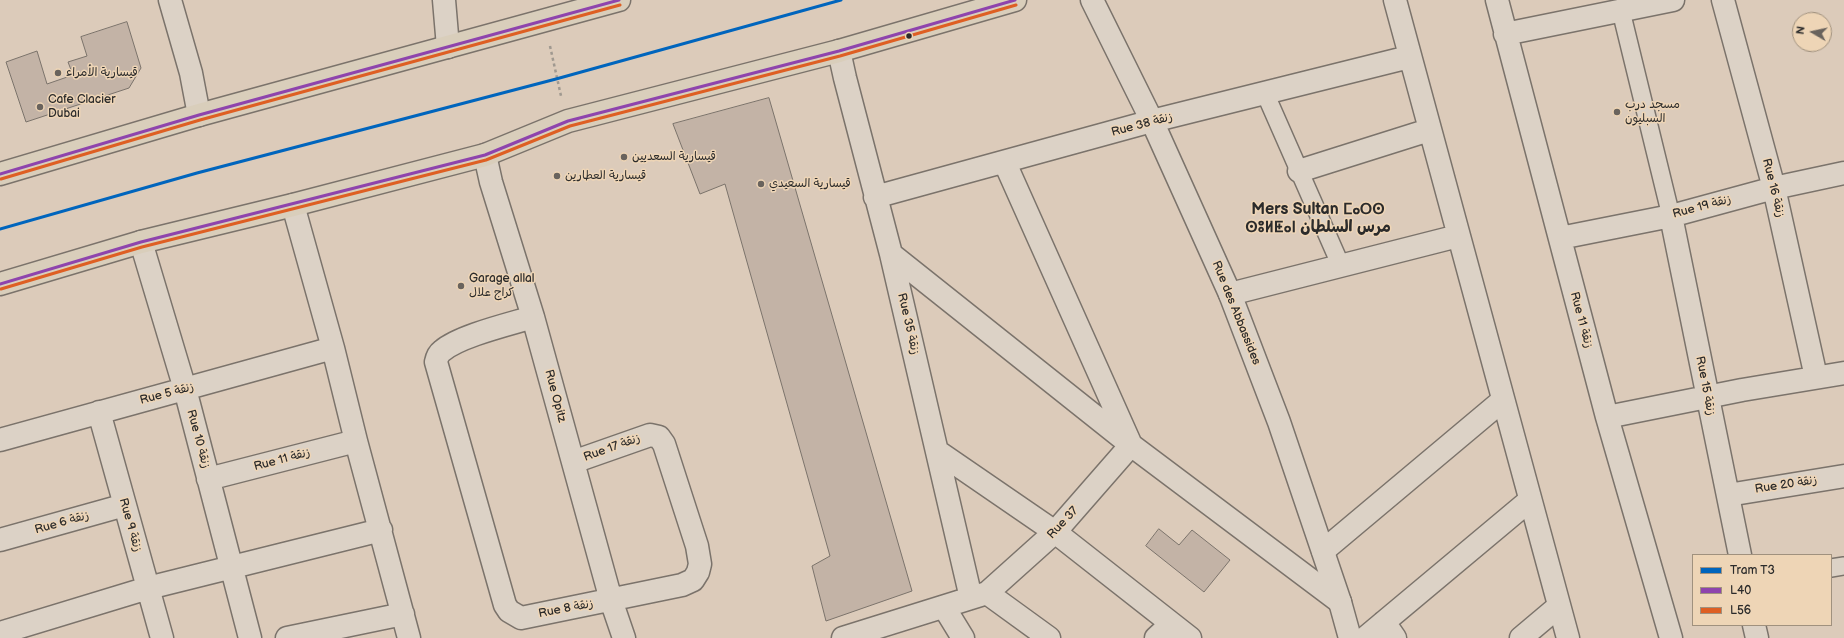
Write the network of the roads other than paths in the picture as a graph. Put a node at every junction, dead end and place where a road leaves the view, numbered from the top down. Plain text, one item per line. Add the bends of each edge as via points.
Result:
1 (170, 0) edge
2 (444, 0) edge
3 (619, 0) edge
4 (1015, 0) edge
5 (1092, 0) edge
6 (1395, 0) edge
7 (1497, 0) edge
8 (1673, 0) edge
9 (1723, 0) edge
10 (1621, 11) junction
11 (1505, 34) junction
12 (448, 47) junction
13 (839, 51) junction
14 (1409, 57) junction
15 (1266, 93) junction
16 (199, 114) junction
17 (1152, 121) junction
18 (1429, 130) junction
19 (485, 155) junction
20 (1005, 163) junction
21 (1299, 171) junction
22 (1844, 173) edge
23 (0, 174) edge
24 (1774, 188) junction
25 (875, 197) junction
26 (293, 205) junction
27 (1671, 216) junction
28 (1458, 236) junction
29 (1560, 238) junction
30 (141, 242) junction
31 (891, 254) junction
32 (1341, 266) junction
33 (0, 284) edge
34 (1230, 294) junction
35 (533, 317) junction
36 (334, 348) junction
37 (1844, 373) edge
38 (1816, 377) junction
39 (185, 389) junction
40 (1707, 398) junction
41 (1503, 400) junction
42 (99, 412) junction
43 (1607, 417) junction
44 (0, 440) edge
45 (356, 441) junction
46 (1131, 445) junction
47 (937, 451) junction
48 (573, 462) junction
49 (1844, 476) edge
50 (208, 479) junction
51 (1728, 495) junction
52 (1530, 500) junction
53 (124, 505) junction
54 (381, 530) junction
55 (1055, 532) junction
56 (0, 540) edge
57 (1323, 551) junction
58 (1740, 554) edge
59 (1844, 566) edge
60 (232, 568) junction
61 (1832, 568) edge
62 (148, 588) junction
63 (979, 595) junction
64 (611, 600) junction
65 (1340, 602) junction
66 (1559, 606) junction
67 (944, 607) junction
68 (403, 614) junction
69 (1754, 626) edge
70 (1390, 630) edge
71 (1164, 631) edge
72 (0, 633) edge
73 (867, 635) edge
74 (162, 638) edge
75 (250, 638) edge
76 (287, 638) edge
77 (409, 638) edge
78 (624, 638) edge
79 (843, 638) edge
80 (963, 638) edge
81 (1049, 638) edge
82 (1190, 638) edge
83 (1350, 638) edge
84 (1365, 638) edge
85 (1521, 638) edge
86 (1568, 638) edge
87 (1671, 638) edge
88 (1757, 638) edge

1 - 16 street via 191,73
2 - 12 street
3 - 12 main road
4 - 13 main road
5 - 17 street, Rue des Abbassides
6 - 14 street
7 - 11 street, Rue 11 زنقة
8 - 10 street
9 - 24 street, Rue 16 زنقة
10 - 11 street
10 - 27 lane
11 - 29 street, Rue 11 زنقة
12 - 16 main road
13 - 19 main road via 568,121
13 - 25 street, Rue 35 زنقة
14 - 15 street, Rue 38 زنقة
14 - 18 street
15 - 17 street, Rue 38 زنقة
15 - 21 lane
16 - 23 main road
17 - 20 street, Rue 38 زنقة
17 - 34 street, Rue des Abbassides
18 - 21 street
18 - 28 street
19 - 26 main road
19 - 35 street, Rue Opitz
20 - 25 street, Rue 38 زنقة
20 - 46 street
21 - 32 lane
22 - 24 street, Rue 19 زنقة
24 - 27 street, Rue 19 زنقة
24 - 38 street, Rue 16 زنقة
25 - 31 street, Rue 35 زنقة
26 - 30 main road
26 - 36 street
27 - 29 street, Rue 19 زنقة
27 - 40 street, Rue 15 زنقة
28 - 32 street
28 - 41 street
29 - 43 street, Rue 11 زنقة
30 - 33 main road
30 - 39 street, Rue 10 زنقة
31 - 46 street
31 - 47 street, Rue 35 زنقة
32 - 34 street
34 - 57 street, Rue des Abbassides via 1279,422
35 - 48 street, Rue Opitz
35 - 64 street, Rue 8 زنقة via 459,341 442,351 436,362 509,611 521,618
36 - 39 street, Rue 5 زنقة
36 - 45 street
37 - 38 street
38 - 40 street
39 - 42 street, Rue 5 زنقة
39 - 50 street, Rue 10 زنقة
40 - 43 street
40 - 51 street, Rue 15 زنقة
41 - 52 street
41 - 57 street
42 - 44 street, Rue 5 زنقة
42 - 53 street, Rue 9 زنقة
43 - 87 street, Rue 11 زنقة
45 - 50 street, Rue 11 زنقة
45 - 54 street
46 - 55 street, Rue 37
46 - 65 street
47 - 55 street
47 - 63 street, Rue 35 زنقة
48 - 64 street, Rue Opitz
48 - 64 street, Rue 17 زنقة via 650,435 660,437 699,558 698,572 693,580 682,585
49 - 51 street, Rue 20 زنقة
50 - 60 street, Rue 10 زنقة
51 - 58 street, Rue 15 زنقة
52 - 66 street
52 - 70 street
53 - 56 street, Rue 6 زنقة
53 - 62 street, Rue 9 زنقة
54 - 60 street
54 - 68 street
55 - 63 street, Rue 37
55 - 71 street
57 - 65 street, Rue des Abbassides
59 - 61 lane
60 - 62 street
60 - 75 street, Rue 10 زنقة
62 - 72 street
62 - 74 street, Rue 9 زنقة
63 - 67 street
63 - 81 street
64 - 78 street, Rue Opitz
65 - 83 street, Rue des Abbassides
66 - 85 street
66 - 86 street
67 - 73 street
67 - 80 street
68 - 76 street
68 - 77 street
69 - 88 street
70 - 84 street
71 - 82 street
73 - 79 street

